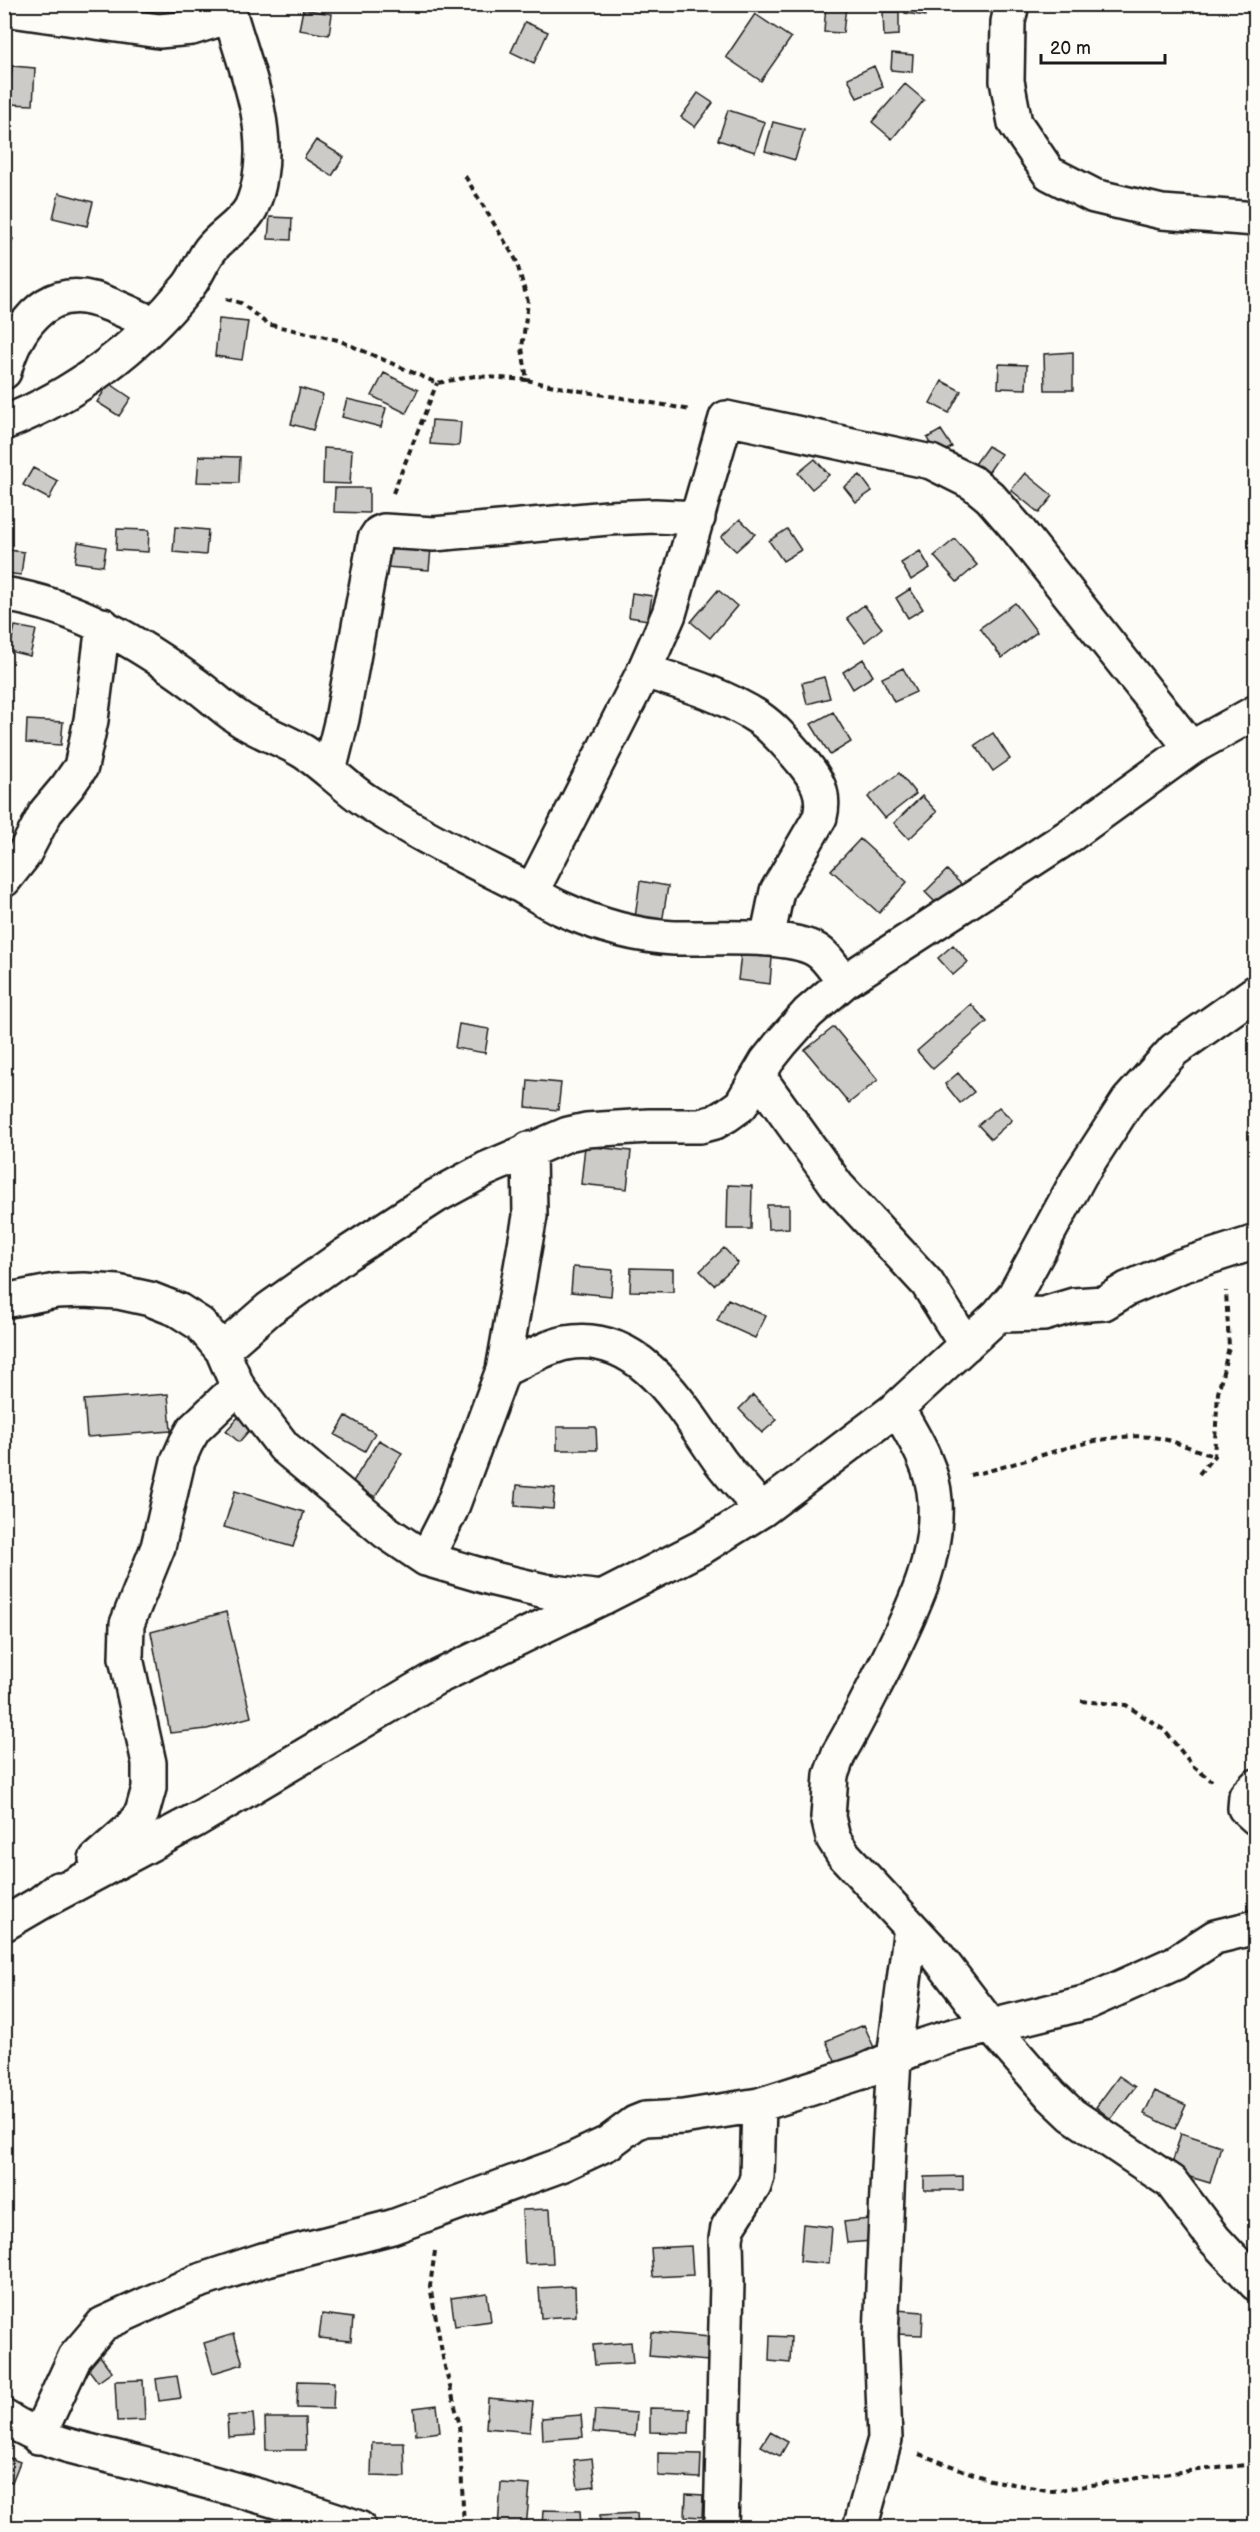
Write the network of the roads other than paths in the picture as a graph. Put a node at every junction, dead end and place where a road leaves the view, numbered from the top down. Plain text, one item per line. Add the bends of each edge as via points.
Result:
1 (1012, 4) edge
2 (4, 9) edge
3 (228, 10) edge
4 (1256, 219) edge
5 (153, 324) junction
6 (4, 372) edge
7 (4, 423) edge
8 (698, 518) junction
9 (4, 594) edge
10 (103, 625) junction
11 (644, 671) junction
12 (1256, 712) edge
13 (1191, 748) junction
14 (329, 771) junction
15 (4, 880) edge
16 (532, 891) junction
17 (766, 939) junction
18 (844, 982) junction
19 (1256, 992) edge
20 (759, 1077) junction
21 (529, 1149) junction
22 (1256, 1242) edge
23 (4, 1301) edge
24 (998, 1315) junction
25 (966, 1346) junction
26 (222, 1350) junction
27 (503, 1370) junction
28 (238, 1387) junction
29 (897, 1408) junction
30 (762, 1510) junction
31 (426, 1559) junction
32 (602, 1598) junction
33 (40, 1903) junction
34 (4, 1924) edge
35 (911, 1927) junction
36 (1256, 1927) edge
37 (990, 2025) junction
38 (894, 2058) junction
39 (759, 2105) junction
40 (1256, 2284) edge
41 (4, 2417) edge
42 (38, 2437) junction
43 (359, 2528) edge
44 (721, 2528) edge
45 (860, 2528) edge

1 - 4 street via 1007,81 1015,123 1049,173 1094,196 1162,212
2 - 3 street via 159,31 192,28
3 - 5 street via 263,140 260,178 251,209 210,249 187,288
5 - 6 street via 92,298 67,296 52,300 33,315 16,338
5 - 7 street via 102,368 50,404
8 - 11 street via 669,614
8 - 13 street via 726,418 931,462 974,483 990,497
8 - 14 street via 655,516 434,534 379,533
9 - 10 street
10 - 14 street via 169,665 236,717 289,743
10 - 15 street via 81,767 46,812 23,856
11 - 16 street
11 - 17 street via 692,686 759,718 787,744 822,791 820,817 777,891
12 - 13 street
13 - 18 street via 1069,836
14 - 16 street via 366,801 425,837
16 - 17 street via 557,907 614,928 672,938
17 - 18 street via 816,950
18 - 20 street via 808,1013 767,1061
19 - 24 street via 1174,1050 1128,1101 1080,1175 1014,1296
20 - 21 street via 741,1105 715,1122 686,1127 586,1130
20 - 25 street via 838,1187 927,1283
21 - 26 street via 385,1227 268,1309
21 - 27 street via 530,1216
22 - 24 street via 1170,1270 1104,1303 1074,1305 1044,1314
23 - 26 street via 75,1290 118,1292 150,1299 200,1324
24 - 25 street
25 - 29 street
26 - 28 street
27 - 30 street via 565,1343 608,1344 631,1355 688,1412
27 - 31 street via 451,1510
28 - 31 street via 284,1447 386,1532
28 - 33 street via 194,1429 186,1443 178,1461 158,1547 127,1624 126,1658 149,1763 149,1788 142,1813 110,1848
29 - 30 street
29 - 35 street via 921,1451 931,1480 935,1499 934,1540 915,1608 839,1753 831,1775 828,1817 833,1838 843,1854
30 - 32 street via 704,1546
31 - 32 street via 545,1591
32 - 33 street via 434,1679 194,1821
33 - 34 street
35 - 37 street
35 - 38 street
36 - 37 street via 1215,1937 1174,1963 1088,2002
37 - 38 street
37 - 40 street via 1072,2115 1170,2182 1214,2239
38 - 39 street
38 - 45 street via 881,2336 885,2439
39 - 42 street via 645,2119 608,2143 561,2165 392,2227 263,2260 196,2282 103,2324 75,2357
39 - 44 street via 757,2177 728,2227 726,2239
41 - 42 street
42 - 43 street via 262,2496

